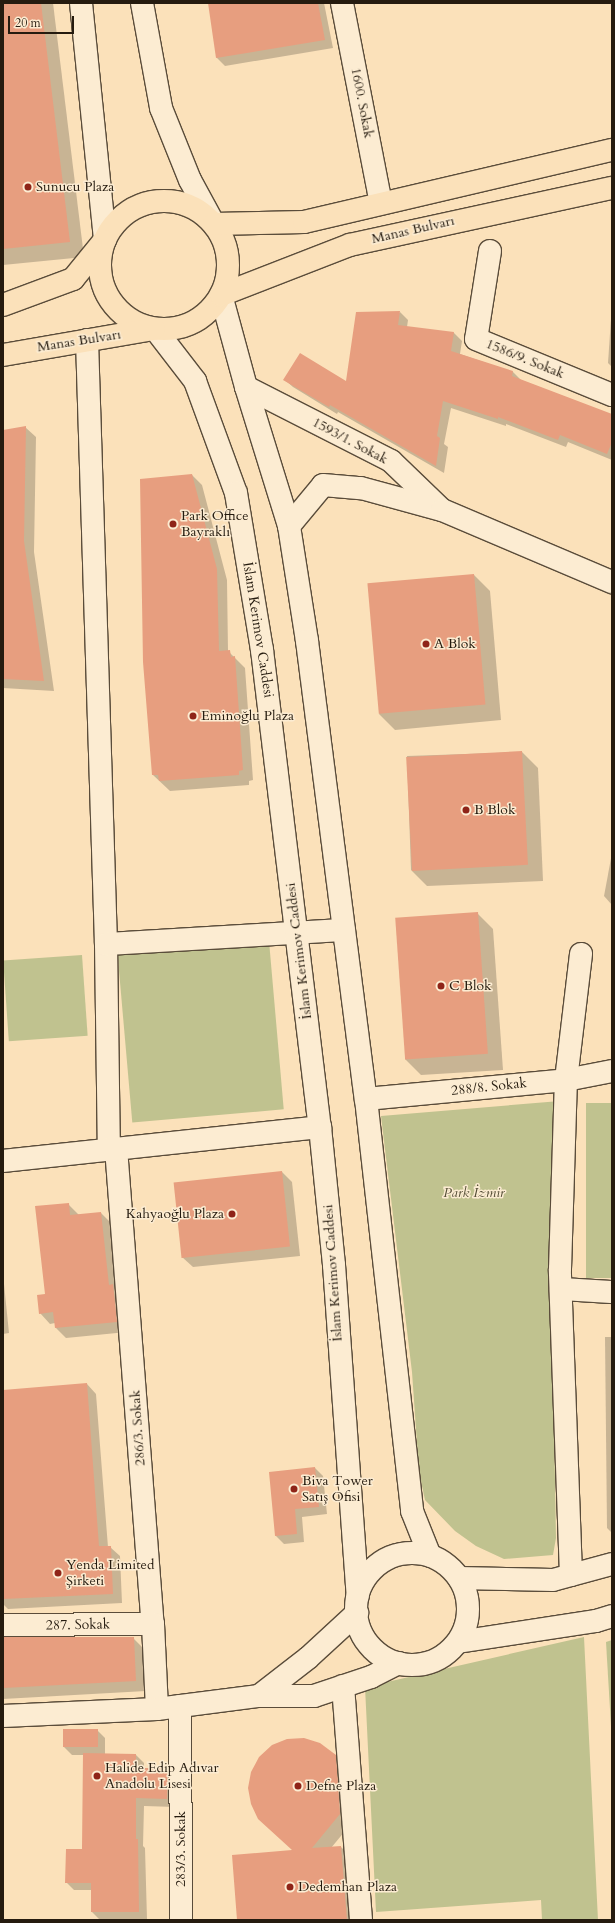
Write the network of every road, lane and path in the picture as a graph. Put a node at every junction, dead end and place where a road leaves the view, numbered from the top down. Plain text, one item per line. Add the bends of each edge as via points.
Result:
1 (81, 3) edge
2 (142, 3) edge
3 (342, 3) edge
4 (612, 150) edge
5 (612, 188) edge
6 (381, 203) junction
7 (214, 224) junction
8 (105, 240) junction
9 (490, 251) dead end
10 (221, 295) junction
11 (3, 304) edge
12 (155, 329) junction
13 (87, 340) junction
14 (3, 355) edge
15 (246, 387) junction
16 (612, 395) edge
17 (442, 510) junction
18 (289, 526) junction
19 (612, 582) edge
20 (344, 930) junction
21 (297, 933) junction
22 (106, 944) junction
23 (581, 954) dead end
24 (612, 1071) edge
25 (566, 1080) junction
26 (366, 1099) junction
27 (320, 1127) junction
28 (113, 1148) junction
29 (3, 1161) edge
30 (561, 1289) junction
31 (612, 1292) edge
32 (430, 1556) junction
33 (612, 1564) edge
34 (571, 1576) junction
35 (459, 1578) junction
36 (357, 1605) junction
37 (612, 1616) edge
38 (153, 1624) junction
39 (3, 1625) edge
40 (458, 1642) junction
41 (398, 1664) junction
42 (342, 1686) junction
43 (259, 1696) junction
44 (180, 1706) junction
45 (157, 1709) junction
46 (3, 1716) edge
47 (181, 1920) edge
48 (361, 1920) edge

1 - 8 street
2 - 7 street via 161,108 190,180
3 - 6 street, 1600. Sokak
4 - 6 main road
5 - 10 main road, Manas Bulvarı via 350,244
6 - 7 main road via 304,222
7 - 8 main road via 196,209 182,203 162,201 143,204 126,213
7 - 10 main road via 223,239 228,258 227,280
8 - 11 main road via 73,279
8 - 12 main road via 100,262 102,280 109,298 132,321
9 - 16 street, 1586/9. Sokak via 476,339
10 - 12 main road via 208,312 193,322 174,329
10 - 15 street
12 - 13 main road, Manas Bulvarı
12 - 21 street, İslam Kerimov Caddesi via 195,381 236,493 262,650
13 - 14 main road, Manas Bulvarı
13 - 22 street, 286/3. Sokak
15 - 17 street, 1593/1. Sokak via 391,461
15 - 18 street
17 - 18 street, 1593/1. Sokak via 361,488 323,485
17 - 19 street, 1593/1. Sokak
18 - 20 street via 307,640
20 - 21 street
20 - 26 street
21 - 22 street
21 - 27 street, İslam Kerimov Caddesi
22 - 28 street, 286/3. Sokak
23 - 25 street
24 - 25 street, 288/8. Sokak
25 - 26 street, 288/8. Sokak
25 - 30 street
26 - 32 street via 412,1511
27 - 28 street
27 - 36 street, İslam Kerimov Caddesi via 334,1265
28 - 29 street
28 - 38 street, 286/3. Sokak
30 - 31 street
30 - 34 street
32 - 35 street via 446,1564
32 - 36 street via 412,1553 394,1556 377,1565 365,1579
33 - 34 street
34 - 35 street via 553,1580
35 - 40 street via 466,1593 468,1610 466,1627
36 - 41 street via 361,1631 370,1645 382,1657
36 - 43 street via 308,1658
37 - 40 street via 596,1621
38 - 39 street, 287. Sokak
38 - 45 street, 286/3. Sokak
40 - 41 street via 442,1657 421,1665
41 - 42 street via 371,1677
42 - 43 street via 314,1696
42 - 48 street
43 - 44 street
44 - 45 street
44 - 47 street, 283/3. Sokak
45 - 46 street

